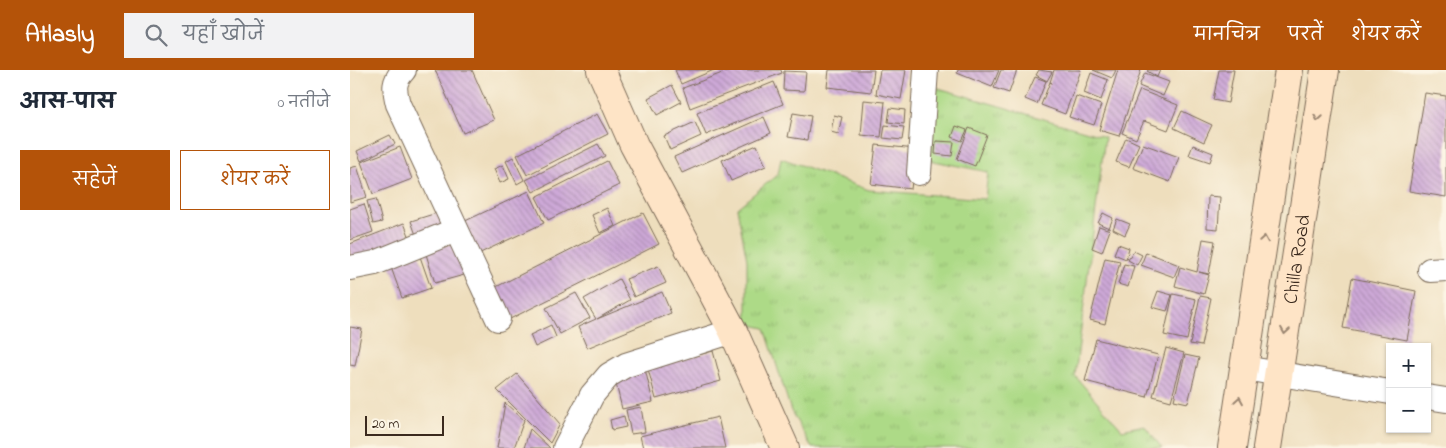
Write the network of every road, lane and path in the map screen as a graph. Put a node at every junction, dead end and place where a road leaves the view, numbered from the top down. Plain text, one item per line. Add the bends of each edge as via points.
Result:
1 (404, 70) edge
2 (601, 70) edge
3 (926, 70) edge
4 (1289, 70) edge
5 (1325, 70) edge
6 (919, 173) dead end
7 (456, 230) junction
8 (350, 268) edge
9 (498, 319) dead end
10 (733, 331) junction
11 (1244, 368) junction
12 (1278, 374) junction
13 (1386, 391) edge
14 (1431, 398) edge
15 (1446, 400) edge
16 (565, 448) edge
17 (785, 448) edge
18 (1232, 448) edge
19 (1267, 448) edge

1 - 7 street via 394,91 398,104
2 - 10 main road via 634,145
3 - 6 street
11 -> 4 main road
5 -> 12 main road, Chilla Road
7 - 8 street via 375,263
7 - 9 street
10 - 16 street via 626,366 608,375 592,395
10 - 17 main road
11 - 12 street
18 -> 11 main road
12 - 13 street
12 - 19 main road, Chilla Road
14 - 15 street

